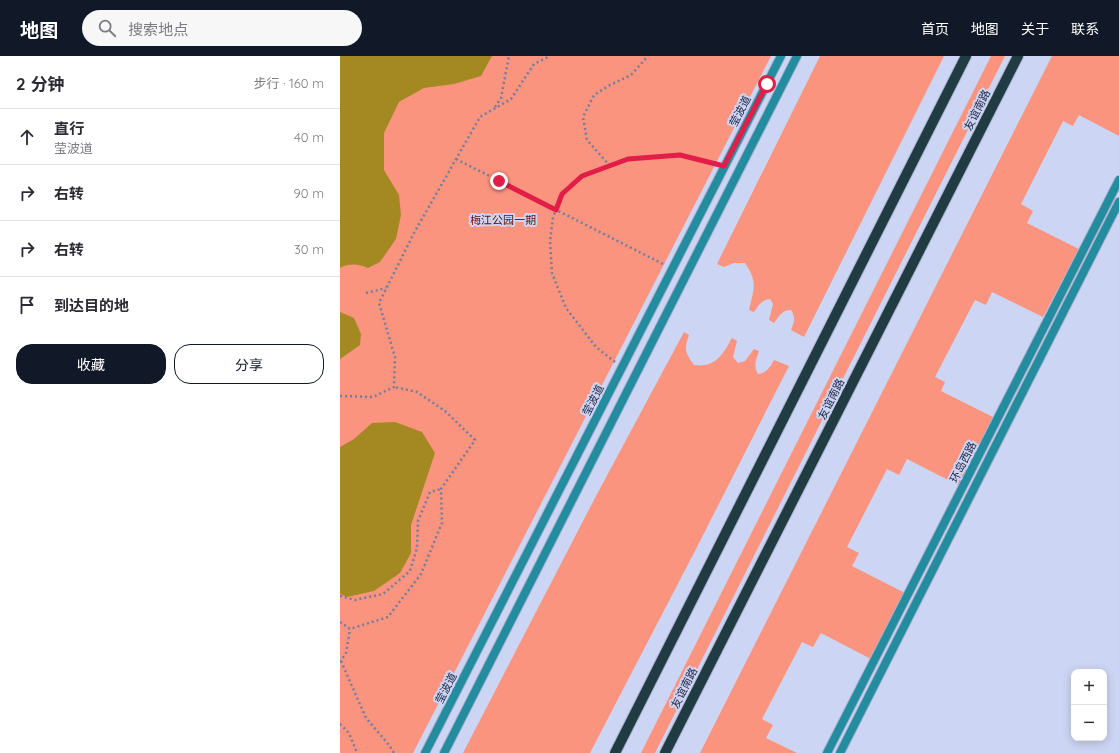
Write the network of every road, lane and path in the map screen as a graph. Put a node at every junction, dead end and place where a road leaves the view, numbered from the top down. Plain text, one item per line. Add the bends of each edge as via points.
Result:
1 (509, 56) edge
2 (550, 56) edge
3 (648, 56) edge
4 (781, 56) edge
5 (797, 56) edge
6 (966, 56) edge
7 (1018, 56) edge
8 (494, 109) junction
9 (456, 159) junction
10 (610, 166) junction
11 (724, 166) junction
12 (1119, 180) edge
13 (1119, 202) edge
14 (556, 210) junction
15 (672, 268) junction
16 (386, 288) junction
17 (366, 293) dead end
18 (622, 367) junction
19 (394, 387) junction
20 (340, 396) edge
21 (441, 490) junction
22 (340, 596) edge
23 (340, 622) edge
24 (350, 629) junction
25 (340, 661) edge
26 (340, 724) edge
27 (357, 753) edge
28 (394, 753) edge
29 (425, 753) edge
30 (444, 753) edge
31 (614, 753) edge
32 (665, 753) edge
33 (827, 753) edge
34 (840, 753) edge

1 - 8 path via 501,98
2 - 8 path via 534,64 511,99
3 - 10 path via 631,75 594,95 583,116 587,140
4 - 11 street, 莹波道
5 - 30 street
6 - 31 main road
7 - 32 main road, 友谊南路
8 - 9 path via 480,117
9 - 14 path
9 - 16 path
10 - 11 path via 628,159 680,155
10 - 14 path via 582,176 562,194
11 - 15 street, 莹波道
12 - 33 street, 环岛西路
13 - 34 street, 环岛西路
14 - 15 path
14 - 18 path via 550,241 552,273 566,308 596,347
15 - 18 street, 莹波道
16 - 17 path
16 - 19 path via 379,303 396,357
18 - 29 street, 莹波道
19 - 20 path via 373,397
19 - 21 path via 417,392 445,411 475,440
21 - 22 path via 430,492 418,521 417,548 410,570 383,594 355,600
21 - 24 path via 442,523 421,574 388,617
23 - 24 path
24 - 25 path via 346,653
25 - 28 path via 366,718
26 - 27 path via 349,733

